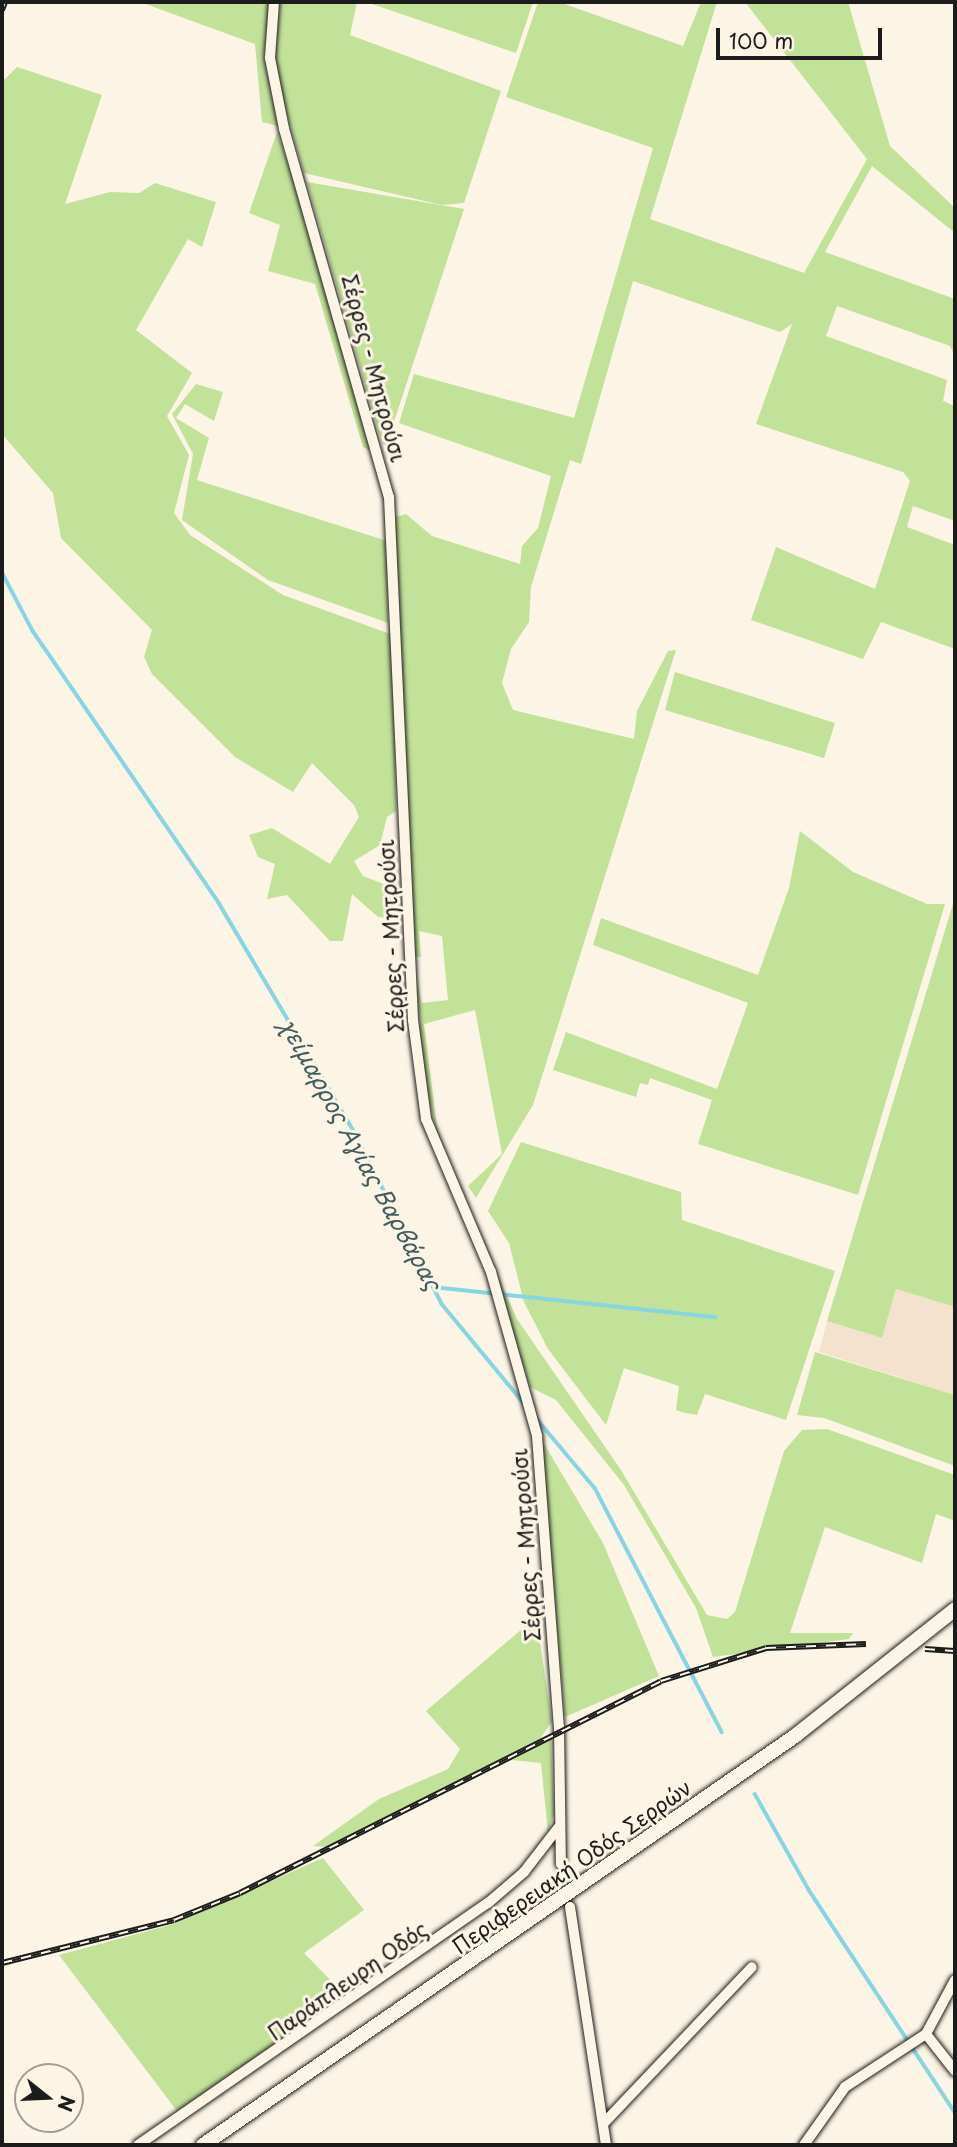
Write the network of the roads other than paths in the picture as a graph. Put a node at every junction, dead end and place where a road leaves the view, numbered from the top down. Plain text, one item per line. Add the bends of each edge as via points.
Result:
1 (274, 2) edge
2 (955, 1609) edge
3 (559, 1826) junction
4 (561, 1864) tunnel mouth
5 (570, 1907) tunnel mouth
6 (751, 1967) dead end
7 (955, 1980) edge
8 (922, 2038) junction
9 (955, 2071) edge
10 (603, 2124) junction
11 (138, 2145) edge
12 (203, 2145) edge
13 (606, 2145) edge
14 (804, 2145) edge

1 - 3 street, Σέρρες - Μητρούσι via 270,58 282,117 389,497 412,1006 426,1119 491,1272 537,1436 559,1727
2 - 12 main road, Περιφερειακή Οδός Σερρών via 785,1743
3 - 4 street, Σέρρες - Μητρούσι
3 - 11 street, Παράπλευρη Οδός via 524,1872 456,1927
5 - 10 street
6 - 10 street
7 - 8 street
8 - 9 street
8 - 14 street via 832,2099
10 - 13 street

